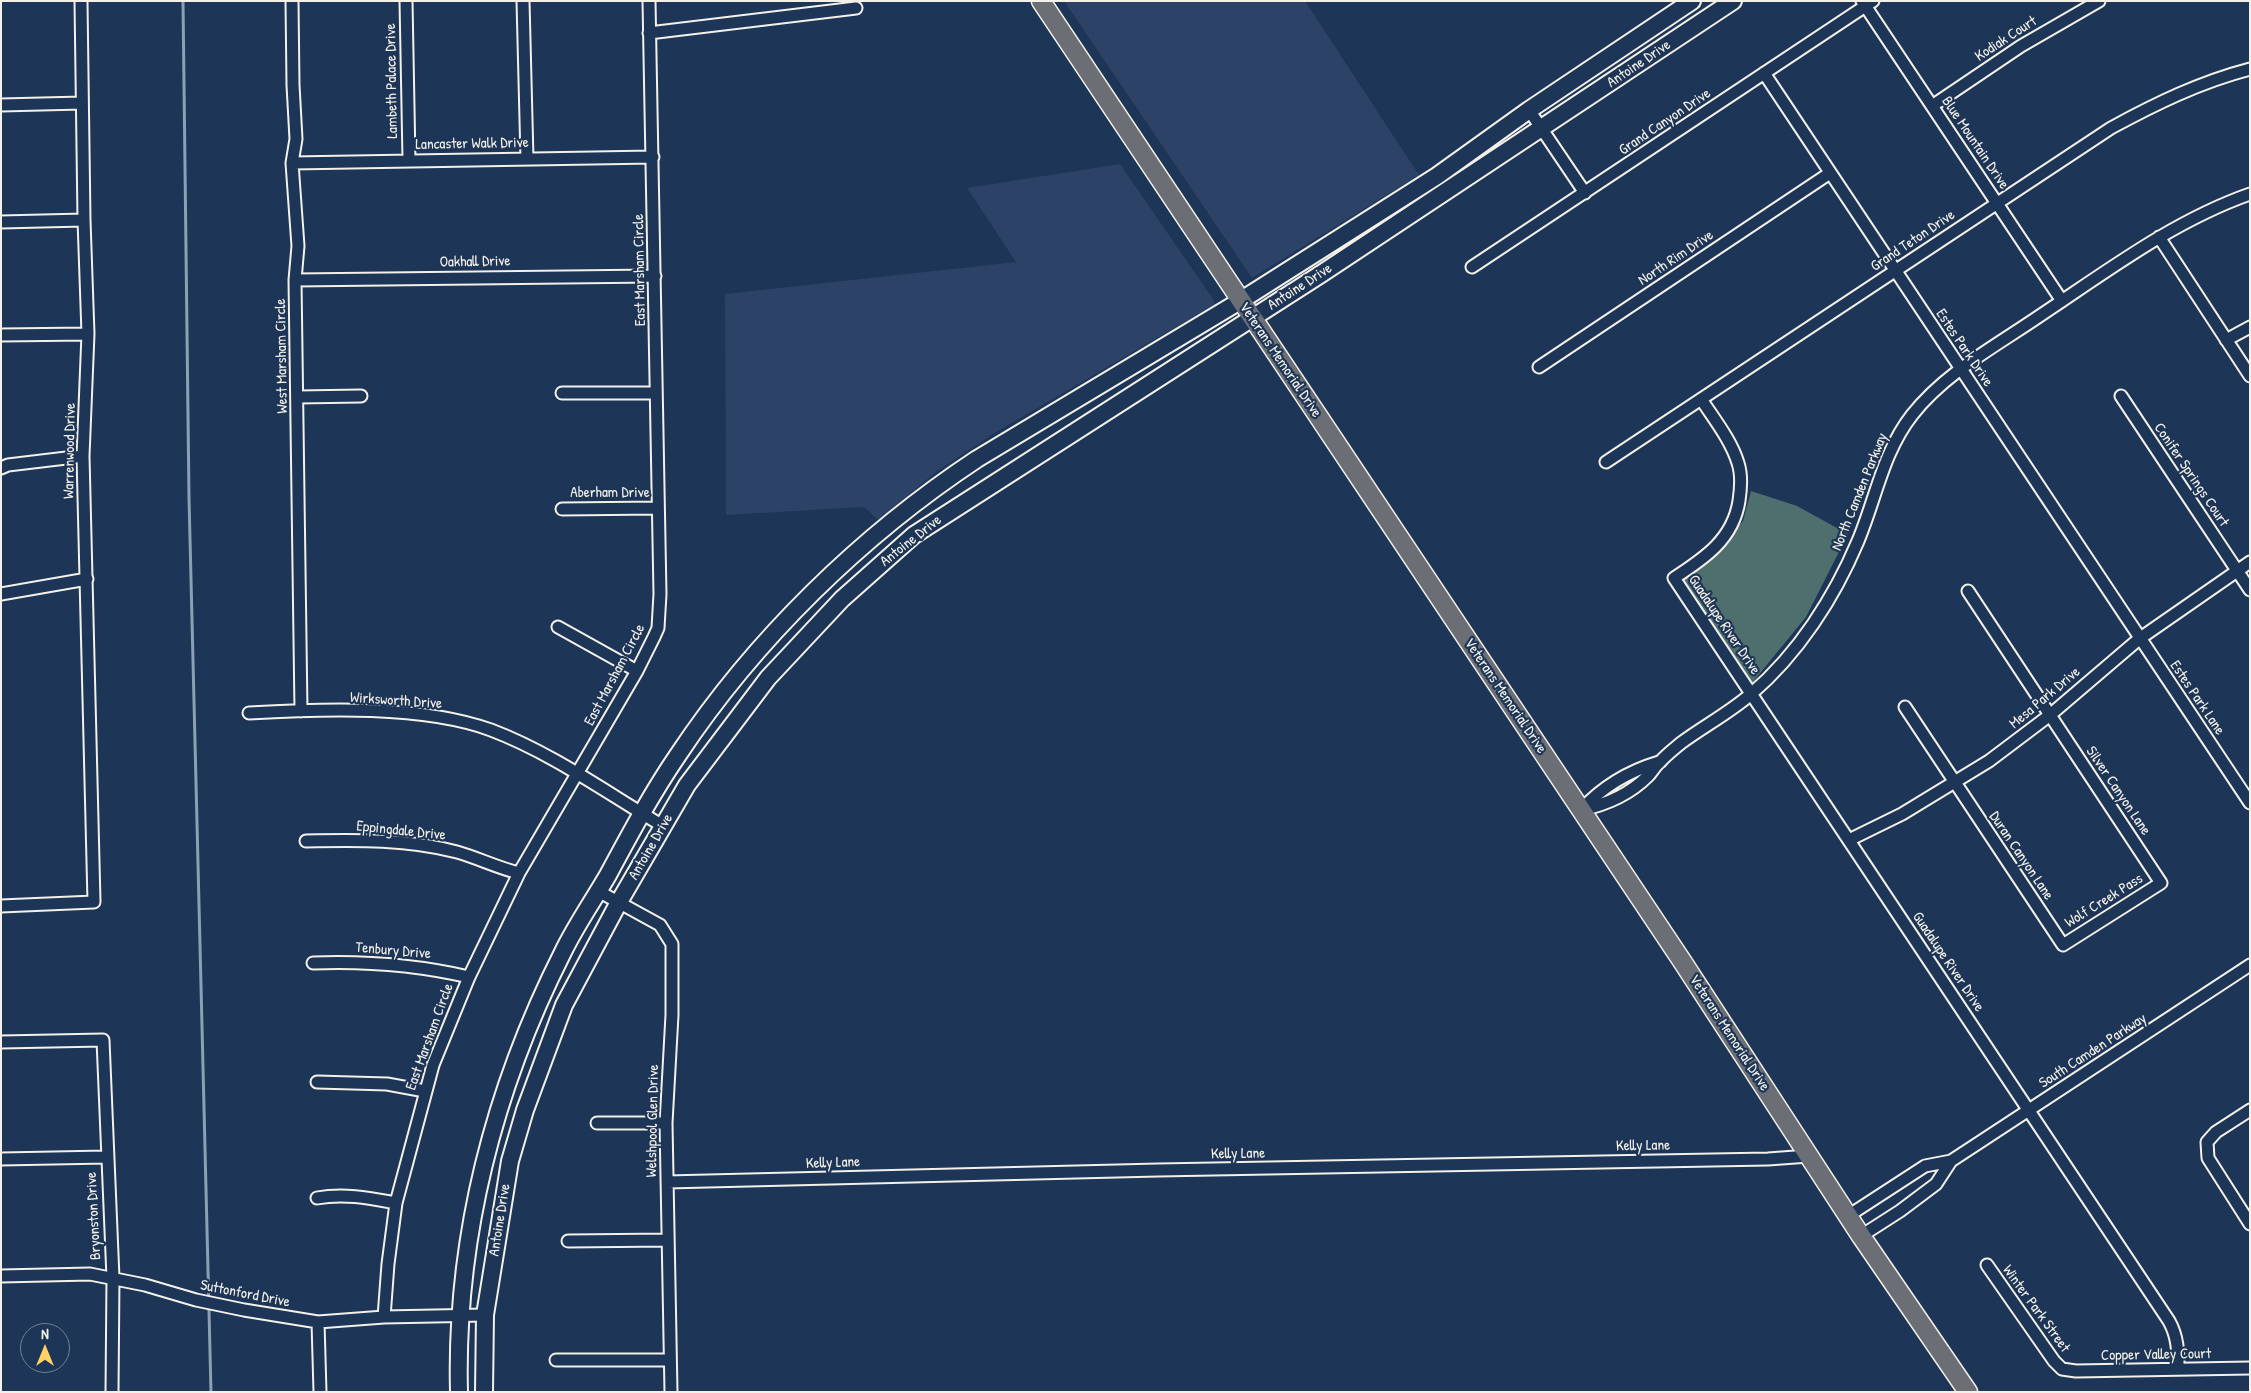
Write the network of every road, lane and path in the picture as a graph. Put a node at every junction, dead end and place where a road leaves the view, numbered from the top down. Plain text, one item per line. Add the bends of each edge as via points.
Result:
1 (81, 1) edge
2 (292, 1) edge
3 (406, 1) edge
4 (523, 1) edge
5 (649, 1) edge
6 (1041, 1) edge
7 (1692, 1) edge
8 (1733, 1) edge
9 (2099, 1) edge
10 (1867, 3) edge
11 (856, 8) dead end
12 (649, 33) junction
13 (2250, 69) edge
14 (1764, 73) junction
15 (82, 103) junction
16 (1, 105) edge
17 (1932, 106) junction
18 (1529, 110) junction
19 (1542, 129) junction
20 (653, 156) junction
21 (527, 159) junction
22 (408, 160) junction
23 (292, 163) junction
24 (1830, 173) junction
25 (1416, 189) junction
26 (1585, 193) junction
27 (2250, 194) edge
28 (1996, 203) junction
29 (1426, 204) junction
30 (84, 220) junction
31 (1, 222) edge
32 (2159, 237) junction
33 (1472, 267) dead end
34 (1895, 271) junction
35 (655, 276) junction
36 (295, 280) junction
37 (1240, 301) junction
38 (2062, 301) junction
39 (1252, 318) junction
40 (2250, 327) edge
41 (88, 334) junction
42 (1, 335) edge
43 (2226, 340) junction
44 (1539, 367) dead end
45 (1960, 369) junction
46 (2250, 376) edge
47 (562, 393) dead end
48 (656, 393) junction
49 (361, 396) dead end
50 (2121, 396) dead end
51 (298, 397) junction
52 (1701, 399) junction
53 (83, 456) junction
54 (1606, 462) dead end
55 (1, 468) edge
56 (658, 508) junction
57 (562, 509) dead end
58 (2250, 562) edge
59 (2237, 570) junction
60 (86, 578) junction
61 (2250, 590) edge
62 (1968, 591) dead end
63 (1, 594) edge
64 (558, 627) dead end
65 (2140, 639) junction
66 (637, 671) junction
67 (1752, 693) junction
68 (1905, 707) dead end
69 (301, 711) junction
70 (249, 713) dead end
71 (2050, 715) junction
72 (578, 773) junction
73 (1954, 783) junction
74 (2250, 803) edge
75 (1581, 810) junction
76 (642, 813) junction
77 (663, 826) junction
78 (1849, 840) junction
79 (306, 841) dead end
80 (519, 873) junction
81 (2162, 883) joint
82 (598, 891) junction
83 (619, 902) junction
84 (1, 906) edge
85 (2063, 945) joint
86 (313, 963) dead end
87 (2250, 965) edge
88 (468, 977) junction
89 (1, 1042) edge
90 (317, 1082) dead end
91 (425, 1091) junction
92 (501, 1101) junction
93 (525, 1110) junction
94 (2250, 1110) edge
95 (2029, 1111) junction
96 (597, 1123) dead end
97 (666, 1123) junction
98 (1809, 1156) junction
99 (106, 1157) junction
100 (1, 1159) edge
101 (1951, 1161) junction
102 (668, 1182) junction
103 (317, 1198) dead end
104 (396, 1203) junction
105 (1848, 1216) junction
106 (2250, 1224) edge
107 (1861, 1236) junction
108 (568, 1240) dead end
109 (668, 1240) junction
110 (1987, 1265) dead end
111 (1, 1276) edge
112 (112, 1278) junction
113 (485, 1315) junction
114 (459, 1316) junction
115 (384, 1317) junction
116 (318, 1322) junction
117 (556, 1360) dead end
118 (670, 1360) junction
119 (2250, 1368) edge
120 (2062, 1369) joint
121 (2178, 1369) junction
122 (112, 1392) edge
123 (320, 1392) edge
124 (459, 1392) edge
125 (484, 1392) edge
126 (671, 1392) edge
127 (1968, 1392) edge

1 - 15 street, Warrenwood Drive
2 - 23 street, West Marsham Circle via 296,139
3 - 22 street, Lambeth Palace Drive
4 - 21 street
5 - 12 street, East Marsham Circle
6 - 37 main road, Veterans Memorial Drive
7 - 18 main road, Antoine Drive
8 - 19 main road, Antoine Drive
9 - 17 street, Kodiak Court via 2020,46
10 - 14 street, Grand Canyon Drive
10 - 17 street, Blue Mountain Drive
11 - 12 street
12 - 20 street, East Marsham Circle
13 - 28 street, Grand Teton Drive via 2157,102
14 - 24 street, Estes Park Drive
14 - 26 street, Grand Canyon Drive
15 - 16 street
15 - 30 street, Warrenwood Drive
17 - 28 street, Blue Mountain Drive
18 - 19 street
18 - 25 main road, Antoine Drive
19 - 26 street
19 - 29 main road, Antoine Drive
20 - 21 street, Lancaster Walk Drive
20 - 35 street, East Marsham Circle
21 - 22 street, Lancaster Walk Drive
22 - 23 street, Lancaster Walk Drive
23 - 36 street, West Marsham Circle via 298,246
24 - 34 street, Estes Park Drive
24 - 44 street, North Rim Drive
25 - 29 main road
25 - 37 main road, Antoine Drive
26 - 33 street, Grand Canyon Drive
27 - 32 street, North Camden Parkway via 2207,210
28 - 34 street, Grand Teton Drive
28 - 38 street, Blue Mountain Drive
29 - 39 main road, Antoine Drive
30 - 31 street
30 - 41 street, Warrenwood Drive
32 - 38 street, North Camden Parkway
32 - 43 street
34 - 45 street, Estes Park Drive
34 - 52 street, Grand Teton Drive
35 - 36 street, Oakhall Drive
35 - 48 street, East Marsham Circle
36 - 51 street, West Marsham Circle
37 - 39 main road, Veterans Memorial Drive
37 - 76 main road, Antoine Drive via 938,484 869,540 800,605 725,691 678,755
38 - 45 street, North Camden Parkway
39 - 75 main road, Veterans Memorial Drive
39 - 77 main road, Antoine Drive via 914,535 842,598 768,678 687,785
40 - 43 street
41 - 42 street
41 - 53 street, Warrenwood Drive
43 - 46 street
45 - 65 street, Estes Park Drive
45 - 67 street, North Camden Parkway via 1910,418 1885,464 1857,543 1834,590 1799,642
47 - 48 street
48 - 56 street, East Marsham Circle
49 - 51 street
50 - 59 street, Conifer Springs Court
51 - 69 street, West Marsham Circle
52 - 54 street, Grand Teton Drive
52 - 67 street, Guadalupe River Drive via 1734,454 1741,490 1735,517 1720,543 1674,578
53 - 55 street
53 - 60 street, Warrenwood Drive
56 - 57 street, Aberham Drive
56 - 66 street, East Marsham Circle via 658,628
58 - 59 street, Mesa Park Drive
59 - 61 street, Conifer Springs Court
59 - 65 street, Mesa Park Drive
60 - 63 street
60 - 84 street, Warrenwood Drive via 94,902
62 - 71 street, Silver Canyon Lane
64 - 66 street
65 - 71 street, Mesa Park Drive
65 - 74 street, Estes Park Lane
66 - 72 street, East Marsham Circle
67 - 75 street, North Camden Parkway via 1659,762 1639,768 1614,782
67 - 78 street, Guadalupe River Drive
68 - 73 street, Duran Canyon Lane
69 - 70 street, Wirksworth Drive
69 - 72 street, Wirksworth Drive via 415,714 464,723 514,740
71 - 73 street, Mesa Park Drive
71 - 81 street, Silver Canyon Lane
72 - 76 street, Wirksworth Drive
72 - 80 street, East Marsham Circle
73 - 78 street, Mesa Park Drive
73 - 85 street, Duran Canyon Lane
75 - 98 main road, Veterans Memorial Drive
76 - 77 street, Wirksworth Drive
76 - 82 main road, Antoine Drive
77 - 83 main road, Antoine Drive
78 - 95 street, Guadalupe River Drive
79 - 80 street, Eppingdale Drive via 370,840 421,845 456,852
80 - 88 street, East Marsham Circle
81 - 85 street, Wolf Creek Pass
82 - 83 street, Welshpool Glen Drive
82 - 92 main road, Antoine Drive via 546,986
83 - 93 main road, Antoine Drive via 564,1005
83 - 97 street, Welshpool Glen Drive via 660,925 672,944
86 - 88 street, Tenbury Drive via 384,963
87 - 95 street, South Camden Parkway
88 - 91 street, East Marsham Circle via 432,1065
89 - 99 street, Bryonston Drive via 103,1040
90 - 91 street via 387,1084
91 - 104 street, East Marsham Circle
92 - 93 main road
92 - 114 main road, Antoine Drive via 476,1197
93 - 113 main road, Antoine Drive via 510,1161
94 - 106 street via 2216,1132 2207,1142 2208,1158
95 - 101 street, South Camden Parkway
95 - 121 street, Guadalupe River Drive via 2174,1330
96 - 97 street
97 - 102 street, Welshpool Glen Drive
98 - 102 street, Kelly Lane
98 - 105 main road, Veterans Memorial Drive
99 - 100 street
99 - 112 street, Bryonston Drive
101 - 105 street, South Camden Parkway via 1924,1166
101 - 107 street, South Camden Parkway via 1936,1184
102 - 109 street, Welshpool Glen Drive
103 - 104 street via 346,1195
104 - 115 street, East Marsham Circle
105 - 107 main road, Veterans Memorial Drive
107 - 127 main road, Veterans Memorial Drive
108 - 109 street
109 - 118 street, Welshpool Glen Drive
110 - 120 street, Winter Park Street
111 - 112 street, Suttonford Drive via 90,1274
112 - 116 street, Suttonford Drive via 196,1300
112 - 122 street, Bryonston Drive
113 - 114 street, Suttonford Drive
113 - 125 main road, Antoine Drive
114 - 115 street, Suttonford Drive
114 - 124 main road, Antoine Drive
115 - 116 street, Suttonford Drive
116 - 123 street
117 - 118 street
118 - 126 street, Welshpool Glen Drive
119 - 121 street, Copper Valley Court
120 - 121 street, Copper Valley Court

